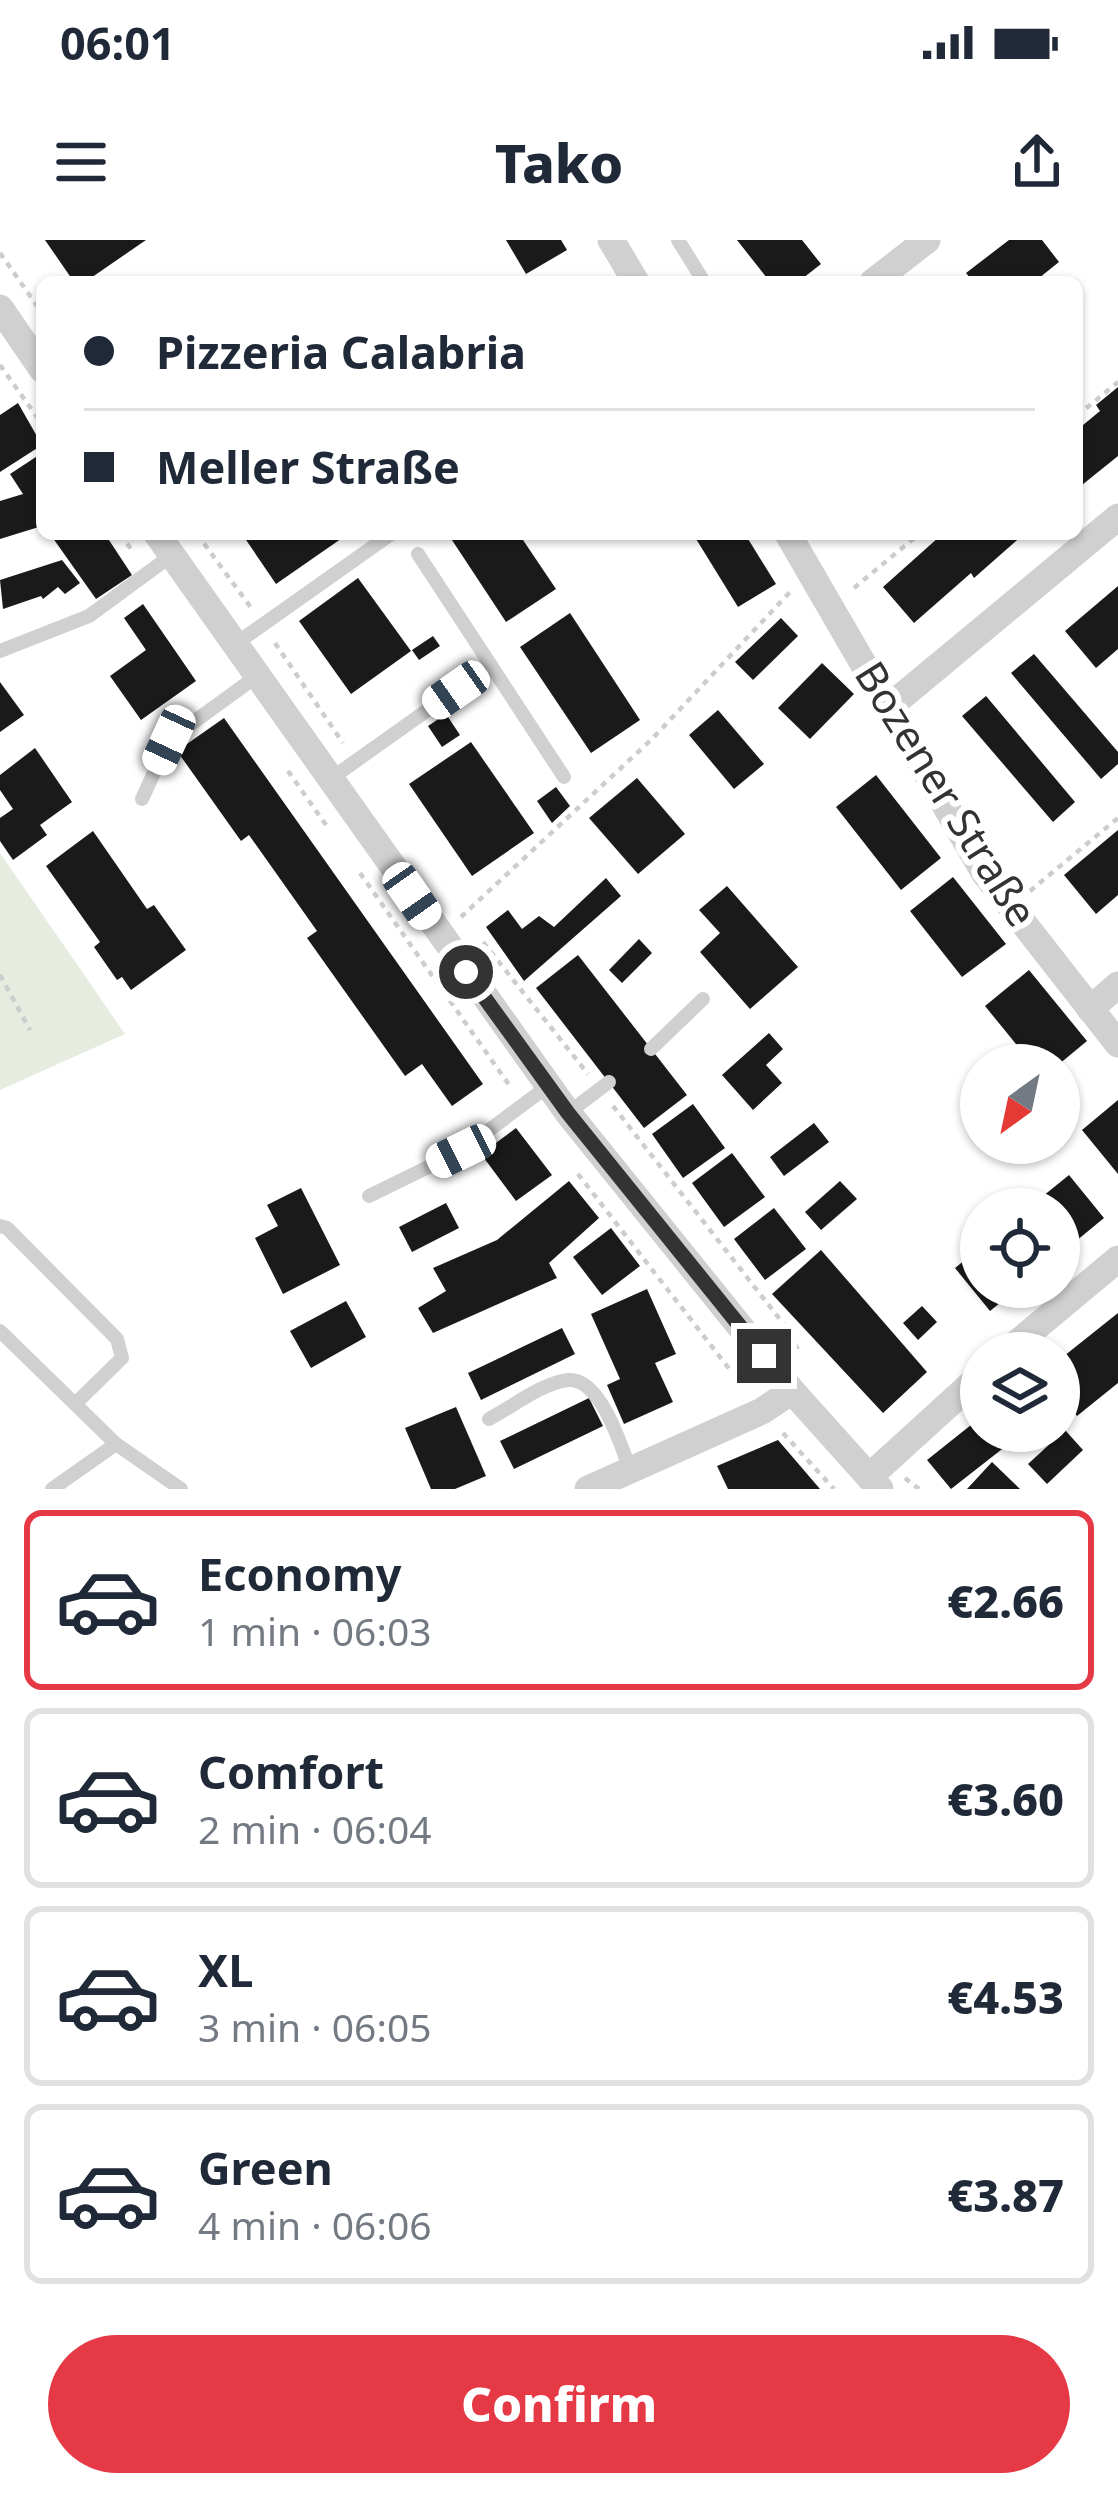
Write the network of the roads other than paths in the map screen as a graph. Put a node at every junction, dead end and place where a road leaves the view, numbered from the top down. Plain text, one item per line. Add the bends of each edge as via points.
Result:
1 (611, 240) edge
2 (678, 240) edge
3 (927, 240) edge
4 (633, 276) edge
5 (700, 276) edge
6 (881, 276) edge
7 (0, 308) edge
8 (36, 360) edge
9 (1118, 517) edge
10 (383, 540) edge
11 (792, 540) edge
12 (169, 542) edge
13 (418, 554) dead end
14 (234, 645) junction
15 (0, 651) edge
16 (491, 665) junction
17 (256, 676) junction
18 (889, 707) junction
19 (340, 772) junction
20 (565, 777) dead end
21 (142, 799) dead end
22 (1118, 985) edge
23 (703, 999) dead end
24 (1090, 1009) junction
25 (1118, 1044) edge
26 (651, 1049) dead end
27 (604, 1085) road end
28 (548, 1086) junction
29 (568, 1113) junction
30 (369, 1196) dead end
31 (0, 1226) edge
32 (1118, 1259) edge
33 (0, 1331) edge
34 (1030, 1332) edge
35 (791, 1390) junction
36 (960, 1396) edge
37 (75, 1404) junction
38 (489, 1419) dead end
39 (116, 1444) junction
40 (630, 1470) junction
41 (878, 1476) edge
42 (52, 1489) edge
43 (181, 1489) edge
44 (588, 1489) edge

1 - 4 street
2 - 5 lane
3 - 6 street
7 - 8 street
9 - 18 street
10 - 14 lane
11 - 18 street, Bozener Straße
12 - 14 street
12 - 15 lane via 89,616
13 - 16 lane
14 - 17 street
16 - 19 lane
16 - 20 lane
17 - 19 street
17 - 21 lane via 169,740
18 - 24 street, Bozener Straße via 985,874
19 - 28 street
22 - 24 street
23 - 26 lane
24 - 25 street, Bozener Straße
27 - 29 lane
28 - 29 street
28 - 30 lane via 461,1151
29 - 35 street
31 - 37 lane via 117,1340 122,1358
32 - 34 street
33 - 37 lane
35 - 40 street
35 - 41 street
36 - 41 street
37 - 39 lane
38 - 40 lane via 557,1383 583,1383 599,1399
39 - 42 lane
39 - 43 lane
40 - 44 street

